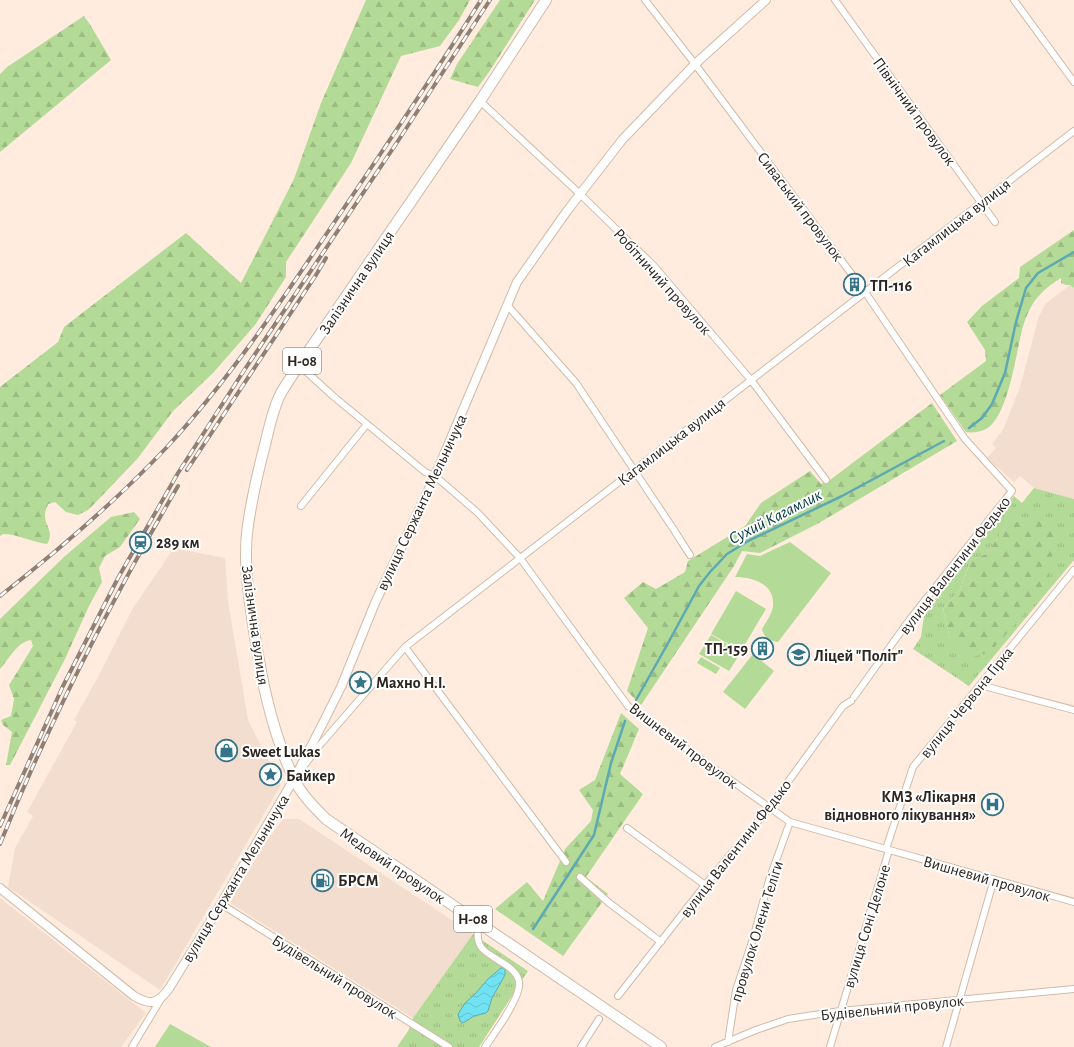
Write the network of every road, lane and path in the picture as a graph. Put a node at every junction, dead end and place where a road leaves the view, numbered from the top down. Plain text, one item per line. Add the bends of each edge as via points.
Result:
1 (546, 0) edge
2 (645, 0) edge
3 (766, 0) edge
4 (835, 0) edge
5 (1014, 0) edge
6 (695, 64) junction
7 (1074, 82) edge
8 (480, 101) junction
9 (1074, 131) edge
10 (580, 194) junction
11 (981, 203) junction
12 (995, 222) dead end
13 (865, 292) junction
14 (508, 306) junction
15 (299, 365) junction
16 (751, 380) junction
17 (367, 424) junction
18 (634, 470) junction
19 (435, 476) junction
20 (826, 480) dead end
21 (1012, 491) joint
22 (301, 506) dead end
23 (690, 555) dead end
24 (520, 558) junction
25 (1074, 570) edge
26 (405, 647) junction
27 (980, 685) junction
28 (1074, 710) edge
29 (294, 779) junction
30 (769, 808) junction
31 (790, 822) junction
32 (627, 828) dead end
33 (888, 850) junction
34 (566, 862) dead end
35 (580, 877) dead end
36 (994, 879) junction
37 (705, 885) junction
38 (0, 888) edge
39 (1074, 902) edge
40 (221, 904) junction
41 (478, 922) junction
42 (661, 942) junction
43 (1074, 989) edge
44 (618, 996) dead end
45 (161, 999) junction
46 (960, 1000) junction
47 (840, 1011) junction
48 (600, 1019) dead end
49 (728, 1042) junction
50 (132, 1047) edge
51 (449, 1047) edge
52 (485, 1047) edge
53 (581, 1047) edge
54 (661, 1047) edge
55 (716, 1047) edge
56 (830, 1047) edge
57 (946, 1047) edge

1 - 8 main road, Залізнична вулиця / Н-08
2 - 6 street, Сиваський провулок
3 - 6 street, вулиця Сержанта Мельничука
4 - 11 street, Північний провулок
5 - 7 street
6 - 10 street, вулиця Сержанта Мельничука via 622,140
6 - 13 street, Сиваський провулок
8 - 10 street, Робітничий провулок
8 - 15 main road, Залізнична вулиця / Н-08
9 - 11 street, Кагамлицька вулиця
10 - 14 street, вулиця Сержанта Мельничука via 517,282
10 - 16 street, Робітничий провулок via 654,266
11 - 12 street, Північний провулок
11 - 13 street, Кагамлицька вулиця
13 - 16 street, Кагамлицька вулиця
13 - 21 street, Сиваський провулок via 965,439
14 - 18 street via 576,383
14 - 19 street, вулиця Сержанта Мельничука
15 - 17 street, Вишневий провулок
15 - 29 main road, Залізнична вулиця / Н-08 via 281,394 271,422 248,525 246,564 260,671 268,706
16 - 18 street, Кагамлицька вулиця
16 - 20 street, Робітничий провулок
17 - 19 street, Вишневий провулок via 425,472
17 - 22 street
18 - 23 street
18 - 24 street, Кагамлицька вулиця
19 - 24 street, Вишневий провулок via 478,513
19 - 29 street, вулиця Сержанта Мельничука via 375,603 341,687
21 - 30 street, вулиця Валентини Федько via 910,619 853,699 843,706
24 - 26 street, Кагамлицька вулиця
24 - 30 street, Вишневий провулок via 628,706
25 - 27 street, вулиця Червона Гірка
26 - 29 street, Кагамлицька вулиця via 319,746
26 - 34 street
27 - 28 street
27 - 33 street, вулиця Червона Гірка via 913,767
29 - 40 street, вулиця Сержанта Мельничука
29 - 41 main road, Медовий провулок / Н-08 via 308,801 326,819
30 - 31 street, Вишневий провулок
30 - 37 street, вулиця Валентини Федько
31 - 33 street, Вишневий провулок
31 - 49 street, провулок Олени Теліги via 736,990
32 - 37 street
33 - 36 street, Вишневий провулок
33 - 47 street, вулиця Соні Делоне
35 - 42 street
36 - 39 street, Вишневий провулок
36 - 46 street
37 - 42 street, вулиця Валентини Федько
38 - 45 street via 134,996 152,1003
40 - 45 street, вулиця Сержанта Мельничука
40 - 51 street, Будівельний провулок
41 - 52 street via 481,948 511,968 519,982 513,1002
41 - 54 main road, Медовий провулок / Н-08
42 - 44 street, вулиця Валентини Федько
43 - 46 street, Будівельний провулок
45 - 50 street, вулиця Сержанта Мельничука
46 - 47 street, Будівельний провулок
46 - 57 street
47 - 49 street, Будівельний провулок via 788,1020
47 - 56 street, вулиця Соні Делоне
48 - 53 street
49 - 55 street, Будівельний провулок

